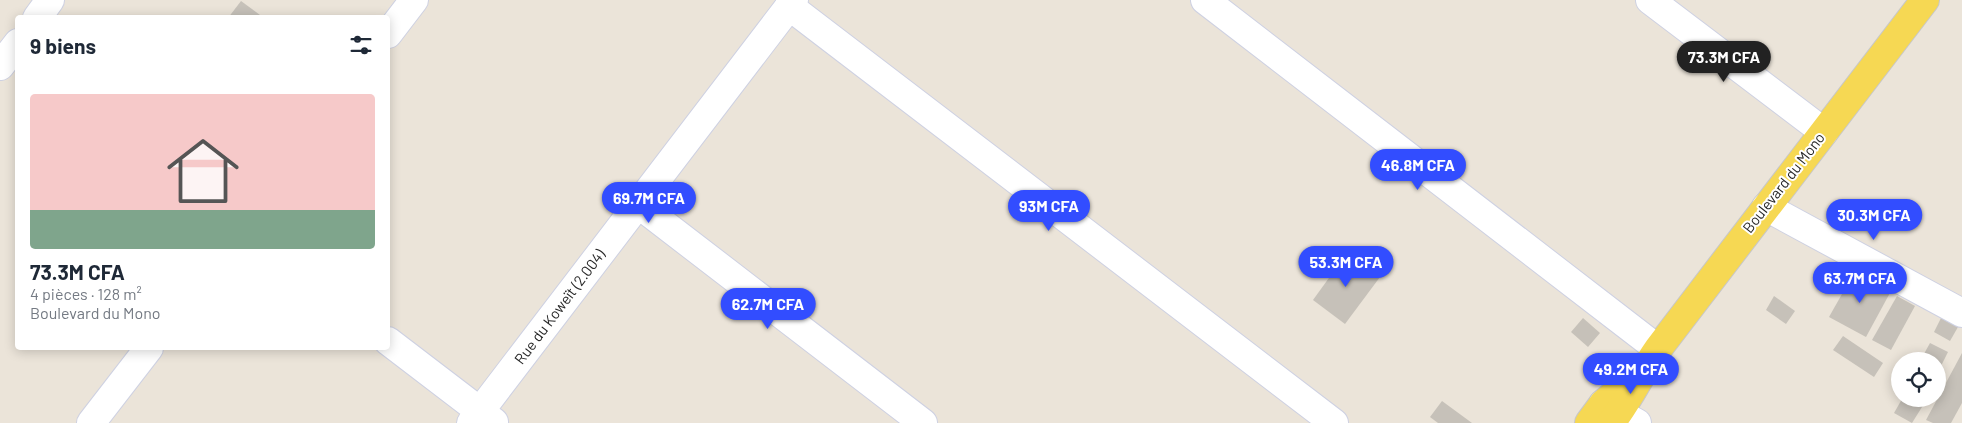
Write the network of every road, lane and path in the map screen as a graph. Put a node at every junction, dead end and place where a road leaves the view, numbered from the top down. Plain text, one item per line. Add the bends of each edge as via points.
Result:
1 (50, 0) edge
2 (414, 0) edge
3 (1205, 0) edge
4 (1650, 0) edge
5 (1925, 0) edge
6 (791, 3) edge
7 (39, 15) edge
8 (390, 31) edge
9 (1824, 132) junction
10 (638, 204) junction
11 (1766, 207) junction
12 (1962, 314) edge
13 (390, 343) edge
14 (147, 350) edge
15 (1651, 358) junction
16 (1612, 417) edge
17 (482, 419) edge
18 (91, 423) edge
19 (923, 423) edge
20 (1334, 423) edge

1 - 7 street
2 - 8 street
3 - 15 street
4 - 9 street
5 - 9 main road, Boulevard du Mono
6 - 10 street, Rue du Koweït (2.004)
6 - 20 street
9 - 11 main road, Boulevard du Mono
10 - 17 street, Rue du Koweït (2.004)
10 - 19 street
11 - 12 street
11 - 15 main road, Boulevard du Mono
13 - 17 street
14 - 18 street
15 - 16 main road, Boulevard du Mono

